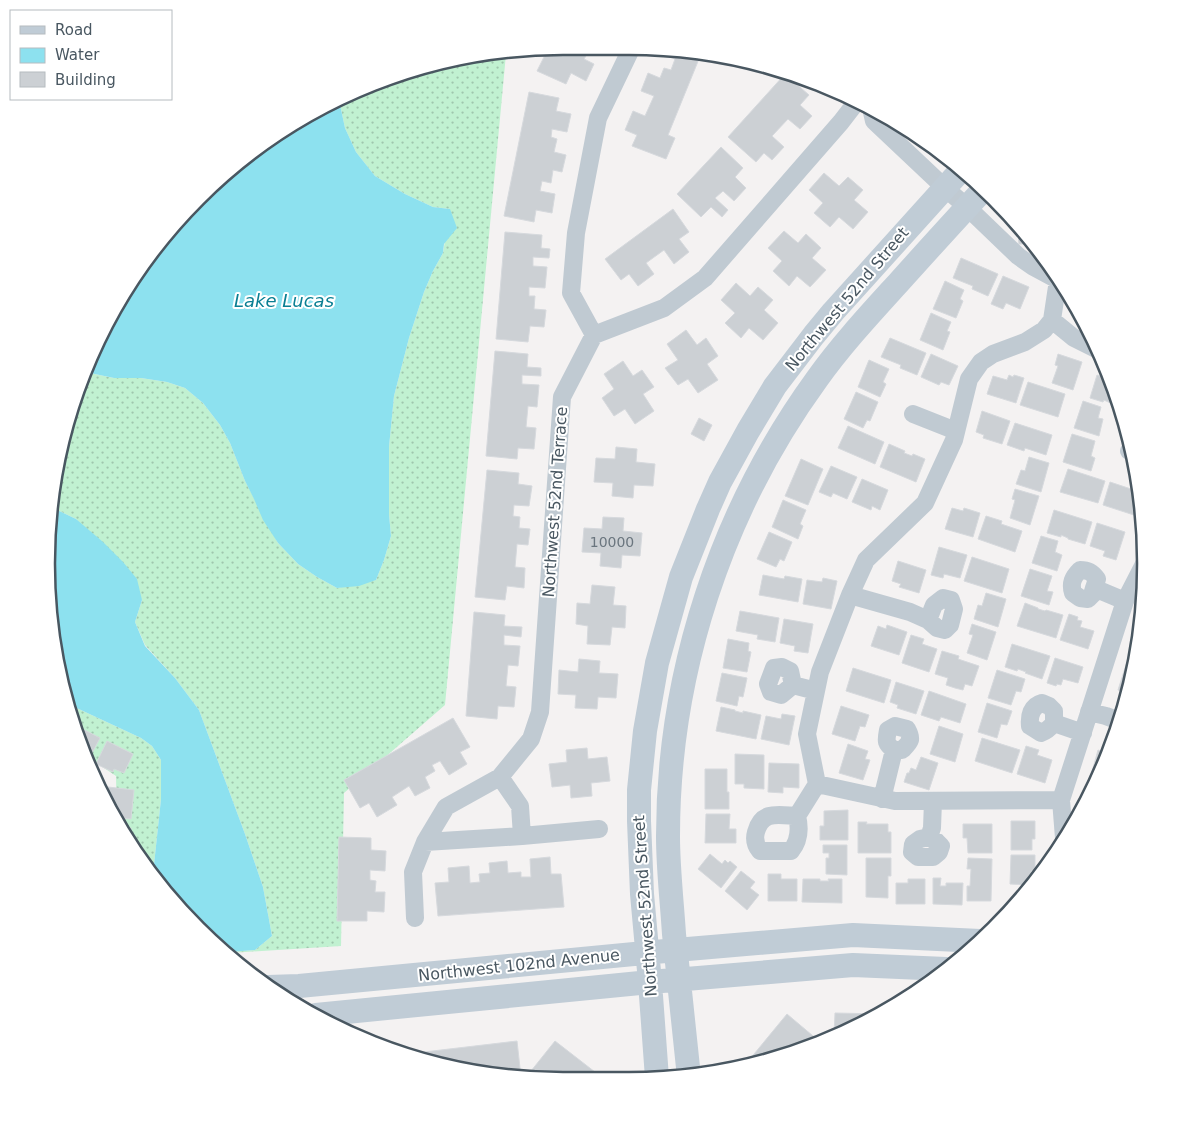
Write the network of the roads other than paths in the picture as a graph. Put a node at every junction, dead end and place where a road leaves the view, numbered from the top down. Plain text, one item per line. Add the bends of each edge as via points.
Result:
1 (628, 55) edge
2 (853, 107) edge
3 (873, 118) edge
4 (957, 175) edge
5 (945, 188) junction
6 (975, 198) edge
7 (1045, 273) edge
8 (1056, 289) edge
9 (1052, 320) junction
10 (594, 335) junction
11 (1087, 345) edge
12 (912, 414) dead end
13 (748, 431) junction
14 (956, 431) junction
15 (773, 445) junction
16 (1137, 577) edge
17 (1094, 588) dead end
18 (850, 596) junction
19 (1124, 601) junction
20 (928, 620) dead end
21 (793, 685) dead end
22 (816, 691) junction
23 (1089, 712) junction
24 (1113, 719) edge
25 (1054, 723) dead end
26 (1082, 733) junction
27 (894, 750) dead end
28 (500, 777) junction
29 (817, 784) junction
30 (882, 799) junction
31 (1061, 800) junction
32 (933, 801) junction
33 (796, 816) dead end
34 (1063, 827) edge
35 (599, 829) dead end
36 (522, 836) junction
37 (929, 838) dead end
38 (425, 842) junction
39 (415, 918) dead end
40 (970, 941) edge
41 (676, 950) junction
42 (646, 952) junction
43 (936, 969) edge
44 (679, 980) junction
45 (650, 982) junction
46 (282, 987) edge
47 (327, 1014) edge
48 (688, 1069) edge
49 (657, 1071) edge

1 - 10 street via 598,118 576,233 571,293
2 - 10 street via 705,278 664,308
3 - 5 street
4 - 5 street, Northwest 52nd Street
5 - 6 street
5 - 13 street, Northwest 52nd Street via 814,335
6 - 7 street via 1018,256
6 - 15 street, Northwest 52nd Street via 851,335
8 - 9 street
9 - 11 street
9 - 14 street via 1044,330 1025,342 981,362 969,379
10 - 28 street, Northwest 52nd Terrace via 562,397 540,712 531,739
12 - 14 street
13 - 15 street
13 - 42 street, Northwest 52nd Street via 720,482 692,548 657,663 645,731 640,790 640,868
14 - 18 street via 925,503 866,560
15 - 41 street, Northwest 52nd Street via 730,532 706,597 687,666 674,742 669,801 669,871
16 - 19 street
17 - 19 street
18 - 20 street
18 - 22 street via 820,672
19 - 23 street
21 - 22 street
22 - 29 street via 807,734
23 - 24 street
23 - 26 street
25 - 26 street
26 - 31 street
27 - 30 street
28 - 36 street via 520,806
28 - 38 street, Northwest 52nd Terrace via 446,807
29 - 30 street
29 - 33 street
30 - 32 street
31 - 32 street
31 - 34 street
32 - 37 street
35 - 36 street
36 - 38 street
38 - 39 street, Northwest 52nd Terrace via 413,872
40 - 41 street, Northwest 102nd Avenue via 853,935
41 - 42 street, Northwest 102nd Avenue
41 - 44 street, Northwest 52nd Street
42 - 45 street, Northwest 52nd Street
42 - 46 street, Northwest 102nd Avenue
43 - 44 street, Northwest 102nd Avenue via 853,965
44 - 45 street, Northwest 102nd Avenue
44 - 48 street, Northwest 52nd Street
45 - 47 street, Northwest 102nd Avenue
45 - 49 street, Northwest 52nd Street

